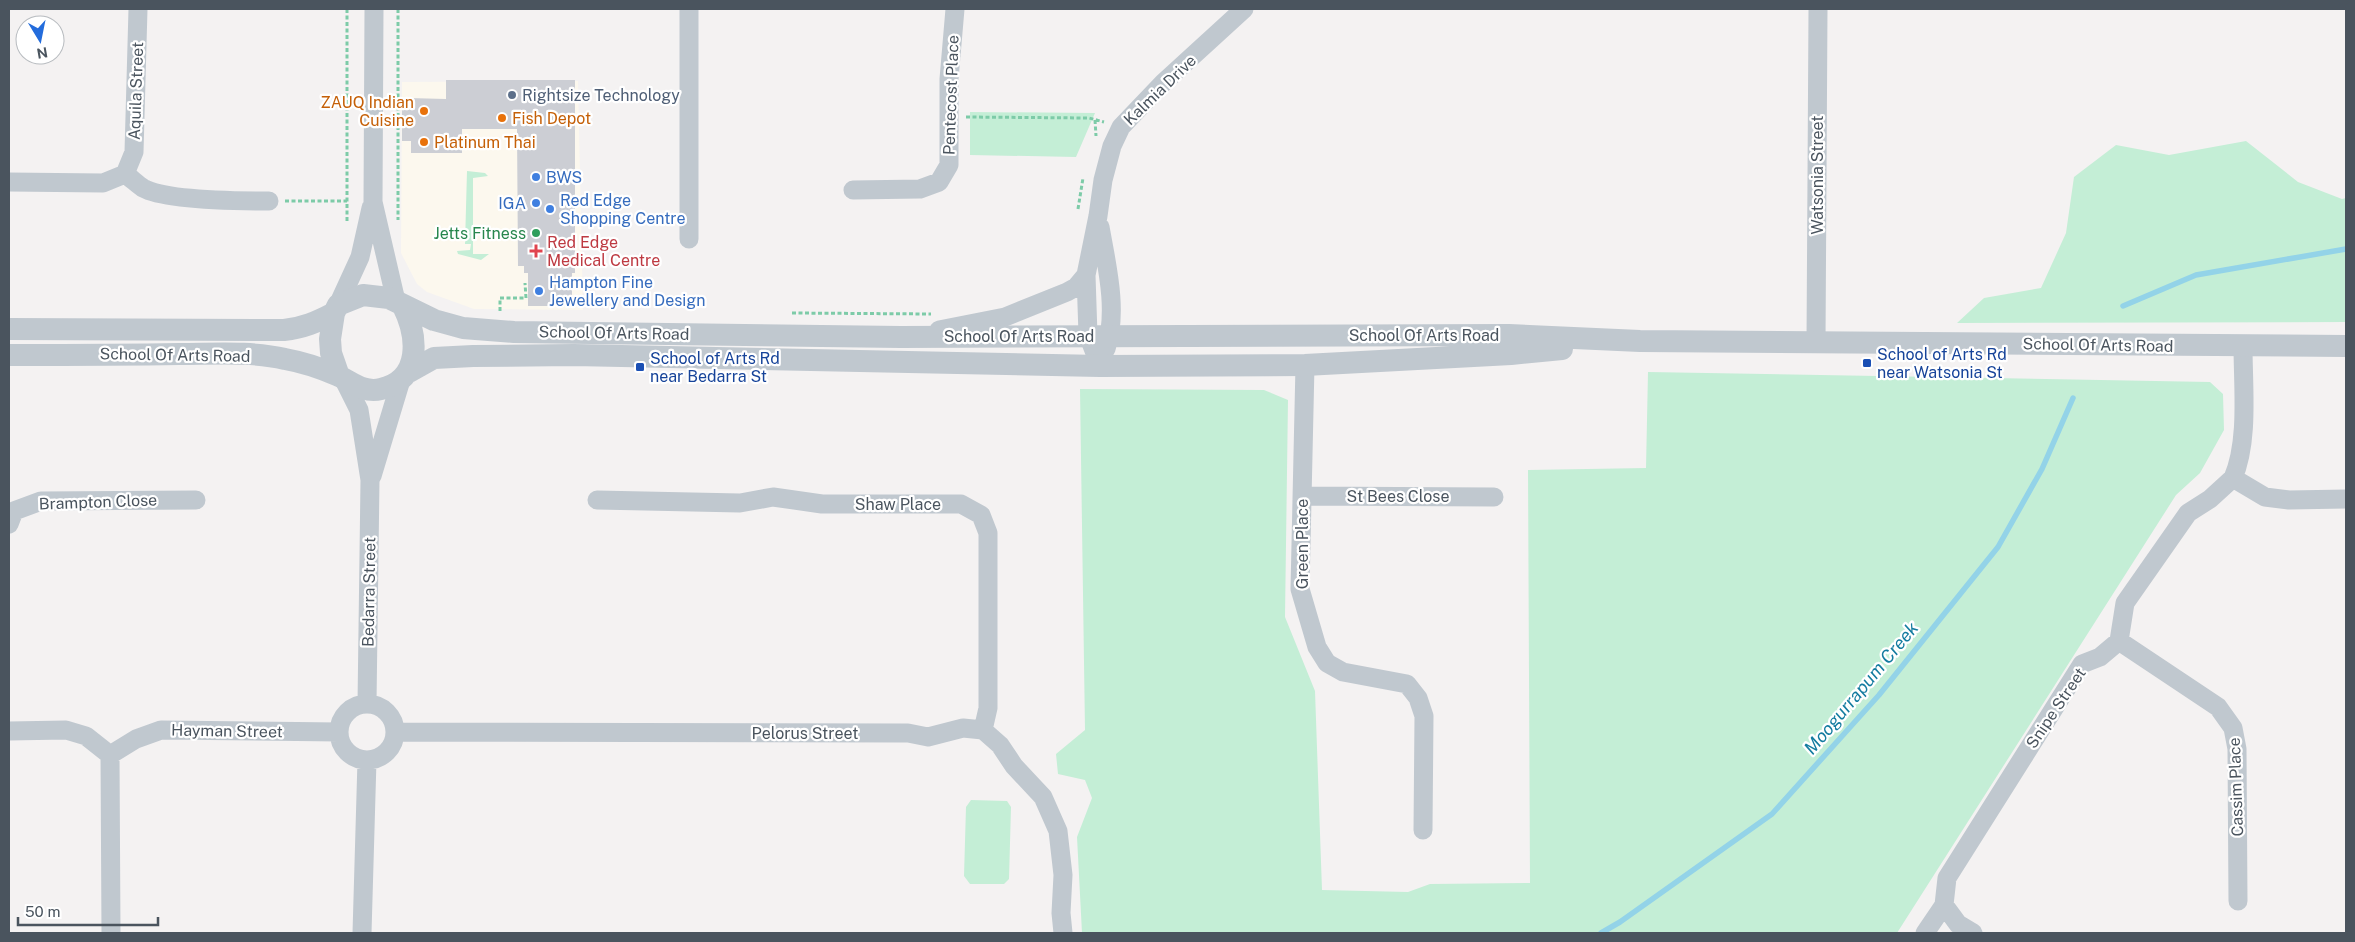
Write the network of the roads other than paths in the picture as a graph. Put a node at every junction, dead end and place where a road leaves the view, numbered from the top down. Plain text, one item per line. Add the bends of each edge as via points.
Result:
1 (138, 9) edge
2 (374, 9) edge
3 (689, 9) edge
4 (955, 9) edge
5 (1244, 9) edge
6 (1818, 9) edge
7 (125, 174) junction
8 (9, 182) edge
9 (854, 190) dead end
10 (270, 201) road end
11 (373, 202) junction
12 (1098, 216) junction
13 (689, 239) dead end
14 (1086, 276) junction
15 (400, 303) junction
16 (336, 309) junction
17 (9, 329) edge
18 (1088, 335) junction
19 (1110, 335) junction
20 (901, 337) junction
21 (1640, 341) junction
22 (1816, 342) junction
23 (2243, 346) junction
24 (2346, 346) edge
25 (9, 355) edge
26 (1305, 365) junction
27 (1100, 366) junction
28 (405, 376) junction
29 (342, 378) junction
30 (2232, 478) junction
31 (370, 480) junction
32 (1302, 496) junction
33 (1494, 497) dead end
34 (2346, 499) edge
35 (196, 500) dead end
36 (597, 500) dead end
37 (10, 513) edge
38 (2119, 641) junction
39 (367, 704) junction
40 (984, 730) junction
41 (9, 731) edge
42 (339, 732) junction
43 (396, 732) junction
44 (110, 755) junction
45 (367, 760) junction
46 (1423, 830) dead end
47 (2238, 901) dead end
48 (1944, 905) junction
49 (111, 933) edge
50 (362, 933) edge
51 (1063, 933) edge
52 (1925, 933) edge
53 (1973, 933) edge

1 - 7 street, Aquila Street via 134,152
2 - 11 street
3 - 13 street
4 - 9 street, Pentecost Place via 949,79 949,165 939,182 920,189
5 - 12 street, Kalmia Drive via 1163,83 1121,127 1103,180
6 - 22 street, Watsonia Street
7 - 8 street via 103,183
7 - 10 street via 144,188 158,193 231,201
11 - 15 street
11 - 16 street via 360,257
12 - 14 street, Kalmia Drive
12 - 19 street, Kalmia Drive via 1109,278
14 - 18 street, Kalmia Drive
14 - 20 street via 1067,292 1005,317
15 - 16 street via 376,295 363,296
15 - 20 street, School Of Arts Road via 434,320 462,328 514,332
15 - 28 street via 414,334
16 - 17 street, School Of Arts Road via 317,322 284,330
16 - 29 street via 330,339 331,353
18 - 19 street, School Of Arts Road
18 - 20 street, School Of Arts Road
18 - 27 street, Kalmia Drive
19 - 21 street, School Of Arts Road via 1509,335
19 - 27 street, Kalmia Drive
21 - 22 street, School Of Arts Road
21 - 26 street, School Of Arts Road via 1511,354
22 - 23 street, School Of Arts Road
23 - 24 street, School Of Arts Road
23 - 30 street via 2242,433 2238,465
25 - 29 street, School Of Arts Road via 241,354 285,359
26 - 27 street, School Of Arts Road
26 - 32 street, Green Place
27 - 28 street, School Of Arts Road via 510,356 434,358
28 - 29 street via 382,389 370,390
28 - 31 street, Bedarra Street
29 - 31 street, Bedarra Street via 359,410
30 - 34 street via 2266,497
30 - 38 street via 2210,499 2188,513 2136,586 2125,603
31 - 39 street, Bedarra Street
32 - 33 street, St Bees Close
32 - 46 street, Green Place via 1300,589 1317,647 1327,663 1343,672 1407,684 1418,698 1424,716
35 - 37 street, Brampton Close via 41,501
36 - 40 street, Shaw Place via 740,502 773,497 822,504 961,504 981,515 988,533 990,595 988,708
38 - 47 street, Cassim Place via 2218,707 2233,728 2237,749
38 - 48 street, Snipe Street via 2100,657 2082,664 1947,878
39 - 42 street via 350,709 344,715
39 - 43 street via 376,705 390,715
40 - 43 street, Pelorus Street via 964,728 928,737 908,733
40 - 51 street via 1042,797 1058,831 1064,875
41 - 44 street via 66,730 86,736
42 - 44 street, Hayman Street via 162,730 136,739
42 - 45 street via 350,755
43 - 45 street via 384,755
44 - 49 street
45 - 50 street
48 - 52 street
48 - 53 street via 1958,924

